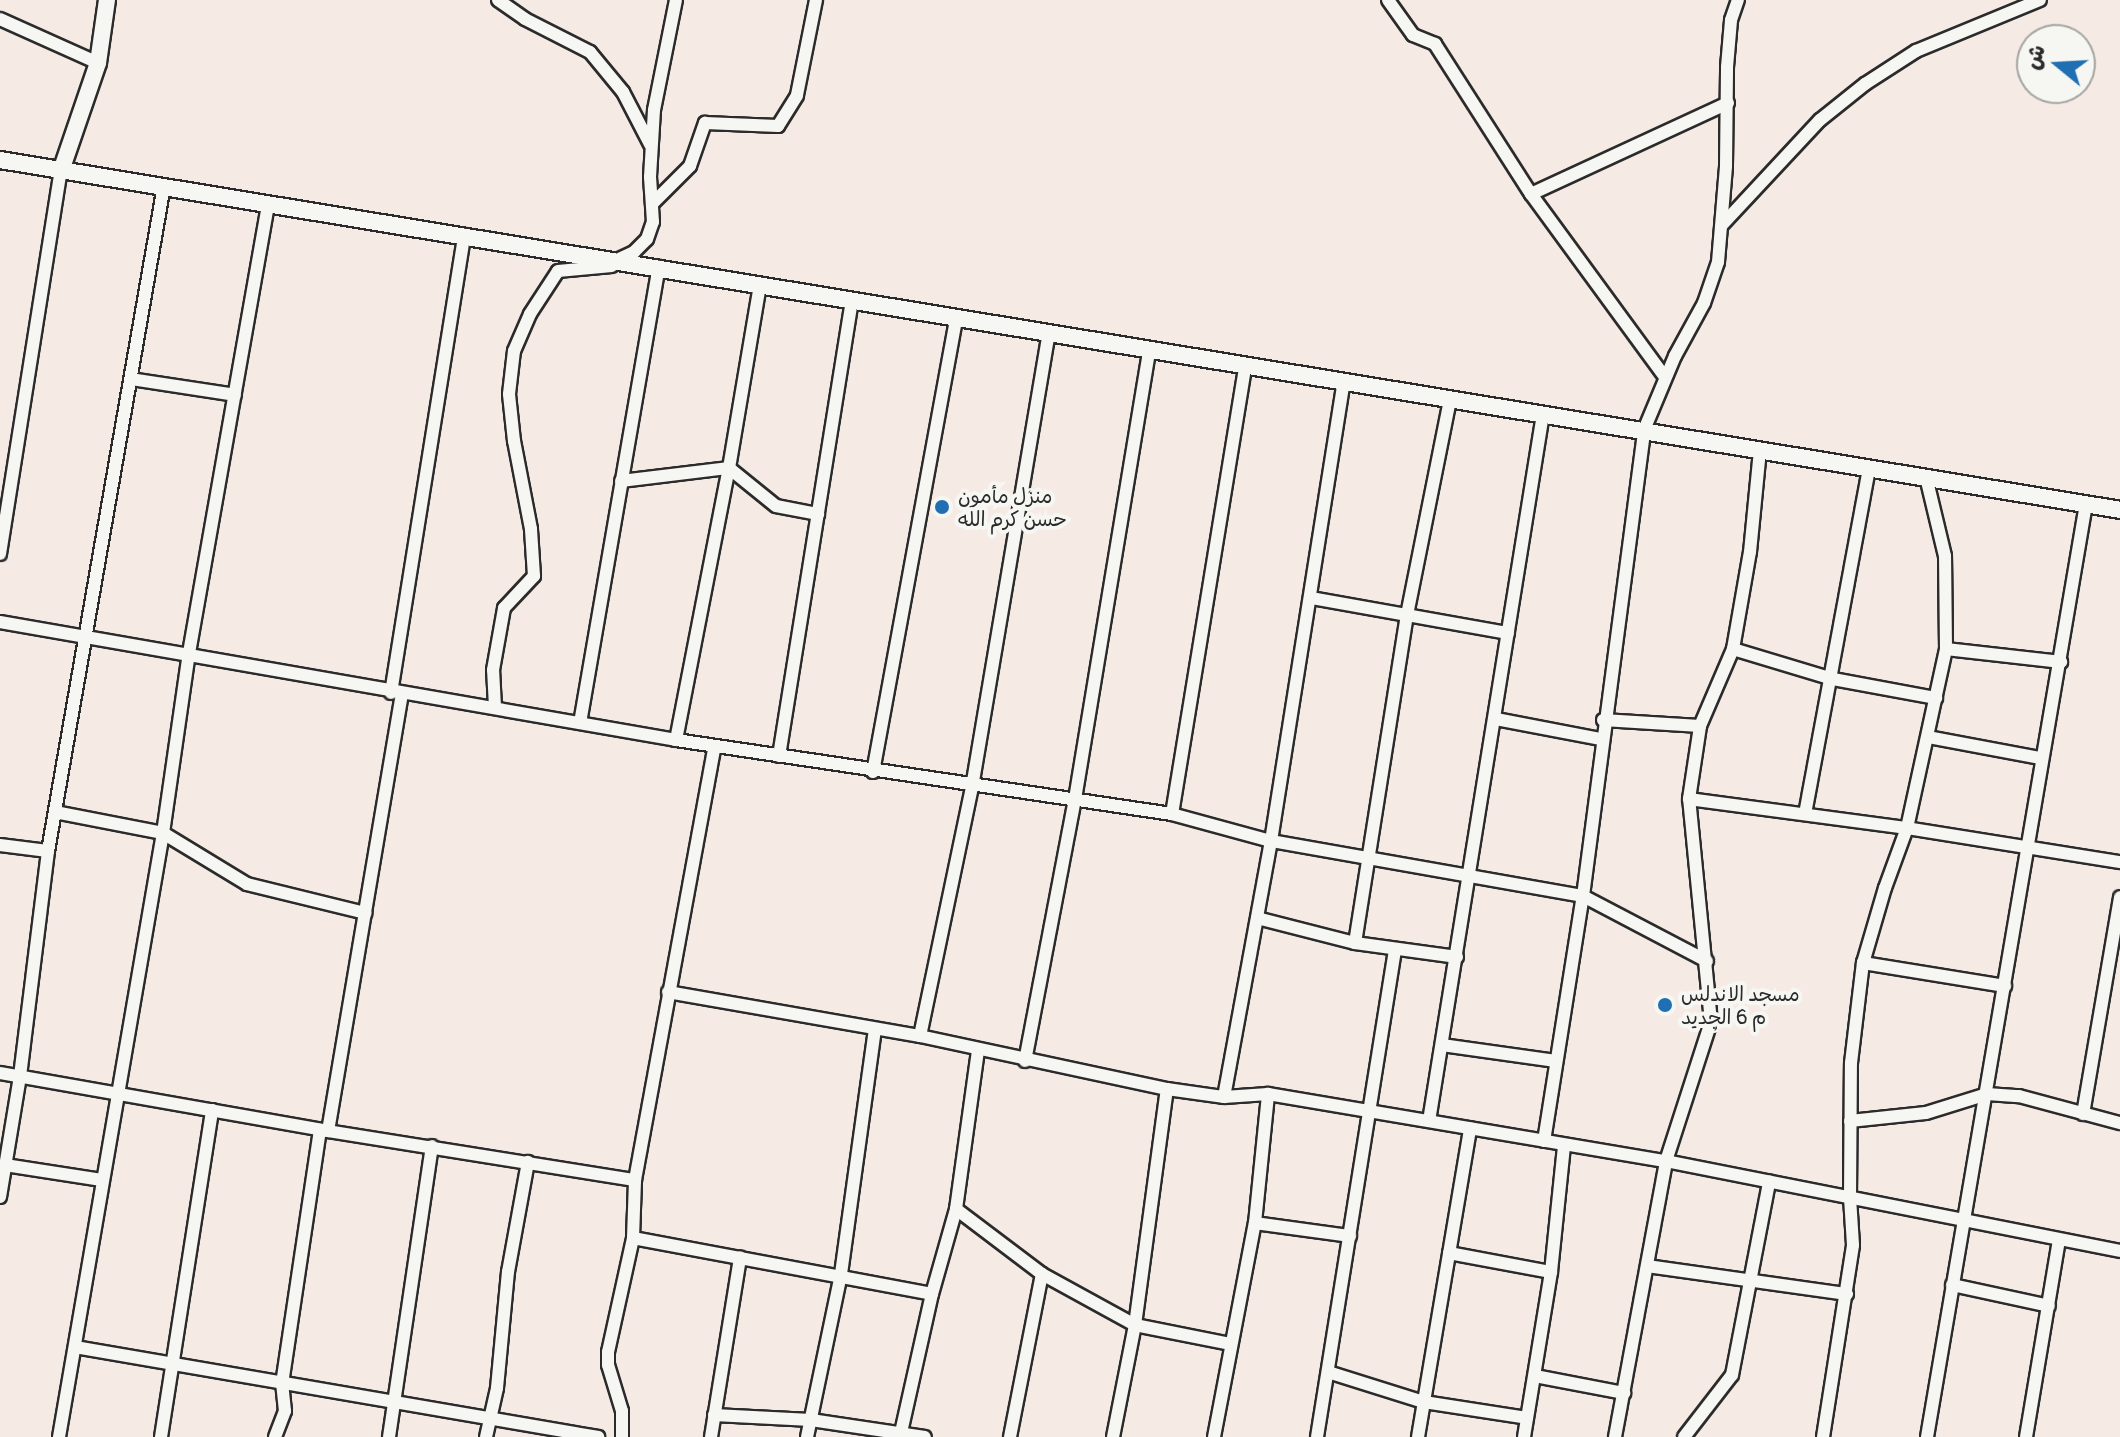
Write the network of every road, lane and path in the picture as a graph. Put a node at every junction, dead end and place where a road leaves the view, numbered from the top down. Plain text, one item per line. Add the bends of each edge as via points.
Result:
1 (107, 0) edge
2 (498, 0) edge
3 (676, 0) edge
4 (816, 0) edge
5 (1388, 0) edge
6 (1738, 0) edge
7 (2040, 0) edge
8 (0, 19) edge
9 (98, 63) junction
10 (1728, 103) junction
11 (651, 145) junction
12 (0, 160) edge
13 (61, 171) junction
14 (164, 186) junction
15 (1531, 194) junction
16 (654, 202) junction
17 (268, 205) junction
18 (1722, 225) junction
19 (464, 235) junction
20 (617, 260) junction
21 (636, 264) junction
22 (659, 267) junction
23 (760, 284) junction
24 (852, 301) junction
25 (956, 320) junction
26 (1049, 334) junction
27 (1149, 351) junction
28 (1245, 367) junction
29 (1665, 377) junction
30 (131, 379) junction
31 (1344, 381) junction
32 (235, 395) junction
33 (1450, 399) junction
34 (1543, 414) junction
35 (1644, 430) junction
36 (1760, 450) junction
37 (729, 468) junction
38 (1869, 470) junction
39 (1926, 477) junction
40 (621, 481) junction
41 (2086, 504) junction
42 (2120, 510) edge
43 (818, 514) junction
44 (0, 554) edge
45 (1311, 598) junction
46 (1407, 615) junction
47 (0, 622) edge
48 (1508, 633) junction
49 (87, 636) junction
50 (1733, 649) junction
51 (1946, 649) junction
52 (189, 653) junction
53 (2061, 662) junction
54 (1833, 679) junction
55 (396, 694) junction
56 (1936, 698) junction
57 (495, 707) junction
58 (1496, 719) junction
59 (1603, 720) junction
60 (580, 723) junction
61 (1700, 726) junction
62 (1928, 737) junction
63 (1601, 739) junction
64 (676, 740) junction
65 (715, 746) junction
66 (779, 756) junction
67 (2040, 758) junction
68 (873, 772) junction
69 (972, 787) junction
70 (1075, 799) junction
71 (1689, 799) junction
72 (55, 812) junction
73 (1172, 814) junction
74 (1805, 814) junction
75 (1907, 828) junction
76 (163, 833) junction
77 (1271, 841) junction
78 (0, 845) edge
79 (2029, 850) junction
80 (48, 851) junction
81 (1370, 858) junction
82 (2120, 862) edge
83 (1471, 876) junction
84 (1583, 896) junction
85 (2120, 897) edge
86 (365, 913) junction
87 (1257, 918) junction
88 (1355, 943) junction
89 (1395, 949) junction
90 (1457, 957) junction
91 (1707, 961) junction
92 (1863, 963) junction
93 (2005, 986) junction
94 (668, 992) junction
95 (875, 1030) junction
96 (920, 1036) junction
97 (1442, 1045) junction
98 (978, 1050) junction
99 (1025, 1061) junction
100 (1556, 1061) junction
101 (0, 1073) edge
102 (20, 1076) junction
103 (1167, 1089) junction
104 (117, 1092) junction
105 (1268, 1094) junction
106 (1987, 1094) junction
107 (1224, 1097) junction
108 (212, 1110) junction
109 (1371, 1111) junction
110 (2083, 1114) junction
111 (1429, 1121) junction
112 (1850, 1121) junction
113 (2120, 1123) edge
114 (1470, 1128) junction
115 (324, 1130) junction
116 (4, 1141) edge
117 (1544, 1141) junction
118 (432, 1146) junction
119 (1564, 1146) junction
120 (1666, 1161) junction
121 (528, 1162) junction
122 (5, 1165) junction
123 (102, 1180) junction
124 (635, 1180) junction
125 (1769, 1182) junction
126 (0, 1197) edge
127 (1850, 1197) junction
128 (956, 1209) junction
129 (1965, 1221) junction
130 (1255, 1223) junction
131 (1350, 1236) junction
132 (633, 1238) junction
133 (2059, 1240) junction
134 (2120, 1251) edge
135 (1449, 1253) junction
136 (740, 1257) junction
137 (1647, 1266) junction
138 (1551, 1272) junction
139 (841, 1274) junction
140 (1042, 1274) junction
141 (1749, 1281) junction
142 (1952, 1285) junction
143 (932, 1294) junction
144 (1847, 1294) junction
145 (2049, 1306) junction
146 (1135, 1325) junction
147 (1231, 1344) junction
148 (75, 1347) junction
149 (175, 1365) junction
150 (1328, 1372) junction
151 (1535, 1376) junction
152 (282, 1384) junction
153 (1624, 1393) junction
154 (395, 1401) junction
155 (1424, 1402) junction
156 (714, 1415) junction
157 (1527, 1418) junction
158 (491, 1419) junction
159 (811, 1420) junction
160 (900, 1435) edge
161 (59, 1437) edge
162 (161, 1437) edge
163 (275, 1437) edge
164 (389, 1437) edge
165 (486, 1437) edge
166 (598, 1437) edge
167 (622, 1437) edge
168 (711, 1437) edge
169 (807, 1437) edge
170 (925, 1437) edge
171 (1010, 1437) edge
172 (1113, 1437) edge
173 (1214, 1437) edge
174 (1317, 1437) edge
175 (1418, 1437) edge
176 (1524, 1437) edge
177 (1615, 1437) edge
178 (1684, 1437) edge
179 (1823, 1437) edge
180 (1927, 1437) edge
181 (2026, 1437) edge

1 - 9 street
2 - 11 street via 590,52 623,92
3 - 11 street
4 - 16 street via 797,95 778,126 705,123 690,166
5 - 15 street via 1413,35 1435,44
6 - 10 street via 1728,51
7 - 18 street via 1916,51 1865,84 1820,120
8 - 9 street
9 - 13 street
10 - 15 street
10 - 18 street
11 - 16 street
12 - 13 street
13 - 14 street
13 - 44 street
14 - 17 street
14 - 30 street
15 - 29 street
16 - 20 street via 647,239
17 - 19 street
17 - 32 street
18 - 29 street via 1718,262 1704,303
19 - 20 street
19 - 55 street
20 - 21 street
21 - 22 street
21 - 57 street via 558,271 514,351 509,394 534,576 504,608 493,670
22 - 23 street
22 - 40 street
23 - 24 street
23 - 37 street
24 - 25 street
24 - 43 street
25 - 26 street
25 - 68 street
26 - 27 street
26 - 69 street
27 - 28 street
27 - 70 street
28 - 31 street
28 - 73 street
29 - 35 street
30 - 32 street
30 - 49 street
31 - 33 street
31 - 45 street
32 - 52 street
33 - 34 street
33 - 46 street
34 - 35 street
34 - 48 street
35 - 36 street
35 - 59 street
36 - 38 street
36 - 50 street
37 - 40 street
37 - 43 street via 776,506
37 - 64 street
38 - 39 street
38 - 54 street
39 - 41 street
39 - 51 street via 1945,556
40 - 60 street
41 - 42 street
41 - 53 street
43 - 66 street
45 - 46 street
45 - 77 street
46 - 48 street
46 - 81 street
47 - 49 street
48 - 58 street
49 - 52 street
49 - 72 street
50 - 54 street
50 - 61 street
51 - 53 street
51 - 56 street
52 - 55 street
52 - 76 street
53 - 67 street
54 - 56 street
54 - 74 street
55 - 57 street
55 - 86 street
56 - 62 street
57 - 60 street
58 - 63 street
58 - 83 street
59 - 61 street
59 - 63 street
60 - 64 street
61 - 71 street
62 - 67 street
62 - 75 street
63 - 84 street
64 - 65 street
65 - 66 street
65 - 94 street
66 - 68 street
67 - 79 street
68 - 69 street
69 - 70 street
69 - 96 street
70 - 73 street
70 - 99 street
71 - 74 street
71 - 91 street
72 - 76 street
72 - 80 street
73 - 77 street
74 - 75 street
75 - 79 street
75 - 92 street
76 - 86 street via 247,884
76 - 104 street
77 - 81 street
77 - 87 street
78 - 80 street
79 - 82 street
79 - 93 street
80 - 102 street
81 - 83 street
81 - 88 street
83 - 84 street
83 - 90 street
84 - 91 street
84 - 100 street
85 - 110 street
86 - 115 street
87 - 88 street
87 - 107 street
88 - 89 street
89 - 90 street
89 - 109 street
90 - 97 street
91 - 120 street via 1711,1022
92 - 93 street
92 - 112 street
93 - 106 street
94 - 95 street
94 - 124 street
95 - 96 street
95 - 139 street
96 - 98 street
97 - 100 street
97 - 111 street
98 - 99 street
98 - 128 street
99 - 103 street
100 - 117 street
101 - 102 street
102 - 104 street
102 - 116 street
103 - 107 street
103 - 146 street
104 - 108 street
104 - 123 street
105 - 107 street
105 - 109 street
105 - 130 street
106 - 110 street via 2019,1096
106 - 112 street via 1926,1113
106 - 129 street
108 - 115 street
108 - 149 street
109 - 111 street
109 - 131 street
110 - 113 street
111 - 114 street
112 - 127 street
114 - 117 street
114 - 135 street
115 - 118 street
115 - 152 street
116 - 122 street
117 - 119 street
118 - 121 street
118 - 154 street
119 - 120 street
119 - 138 street
120 - 125 street
120 - 137 street
121 - 124 street
121 - 158 street via 506,1284
122 - 123 street
122 - 126 street
123 - 148 street
124 - 132 street
125 - 127 street
125 - 141 street
127 - 129 street
127 - 144 street via 1853,1245
128 - 140 street
128 - 143 street
129 - 133 street
129 - 142 street
130 - 131 street
130 - 147 street
131 - 150 street
132 - 136 street
132 - 167 street via 608,1352 622,1411
133 - 134 street
133 - 145 street
135 - 138 street
135 - 155 street
136 - 139 street
136 - 156 street
137 - 141 street
137 - 153 street
138 - 151 street
139 - 143 street
139 - 159 street
140 - 146 street
140 - 171 street
141 - 144 street
141 - 178 street via 1732,1375
142 - 145 street
142 - 180 street
143 - 160 street
144 - 179 street
145 - 181 street
146 - 147 street
146 - 172 street
147 - 173 street
148 - 149 street
148 - 161 street
149 - 152 street
149 - 162 street
150 - 155 street
150 - 174 street
151 - 153 street
151 - 157 street
152 - 154 street
152 - 163 street via 285,1411
153 - 177 street
154 - 158 street
154 - 164 street
155 - 157 street
155 - 175 street
156 - 159 street
156 - 168 street
157 - 176 street
158 - 165 street
158 - 166 street
159 - 160 street
159 - 169 street
160 - 170 street

